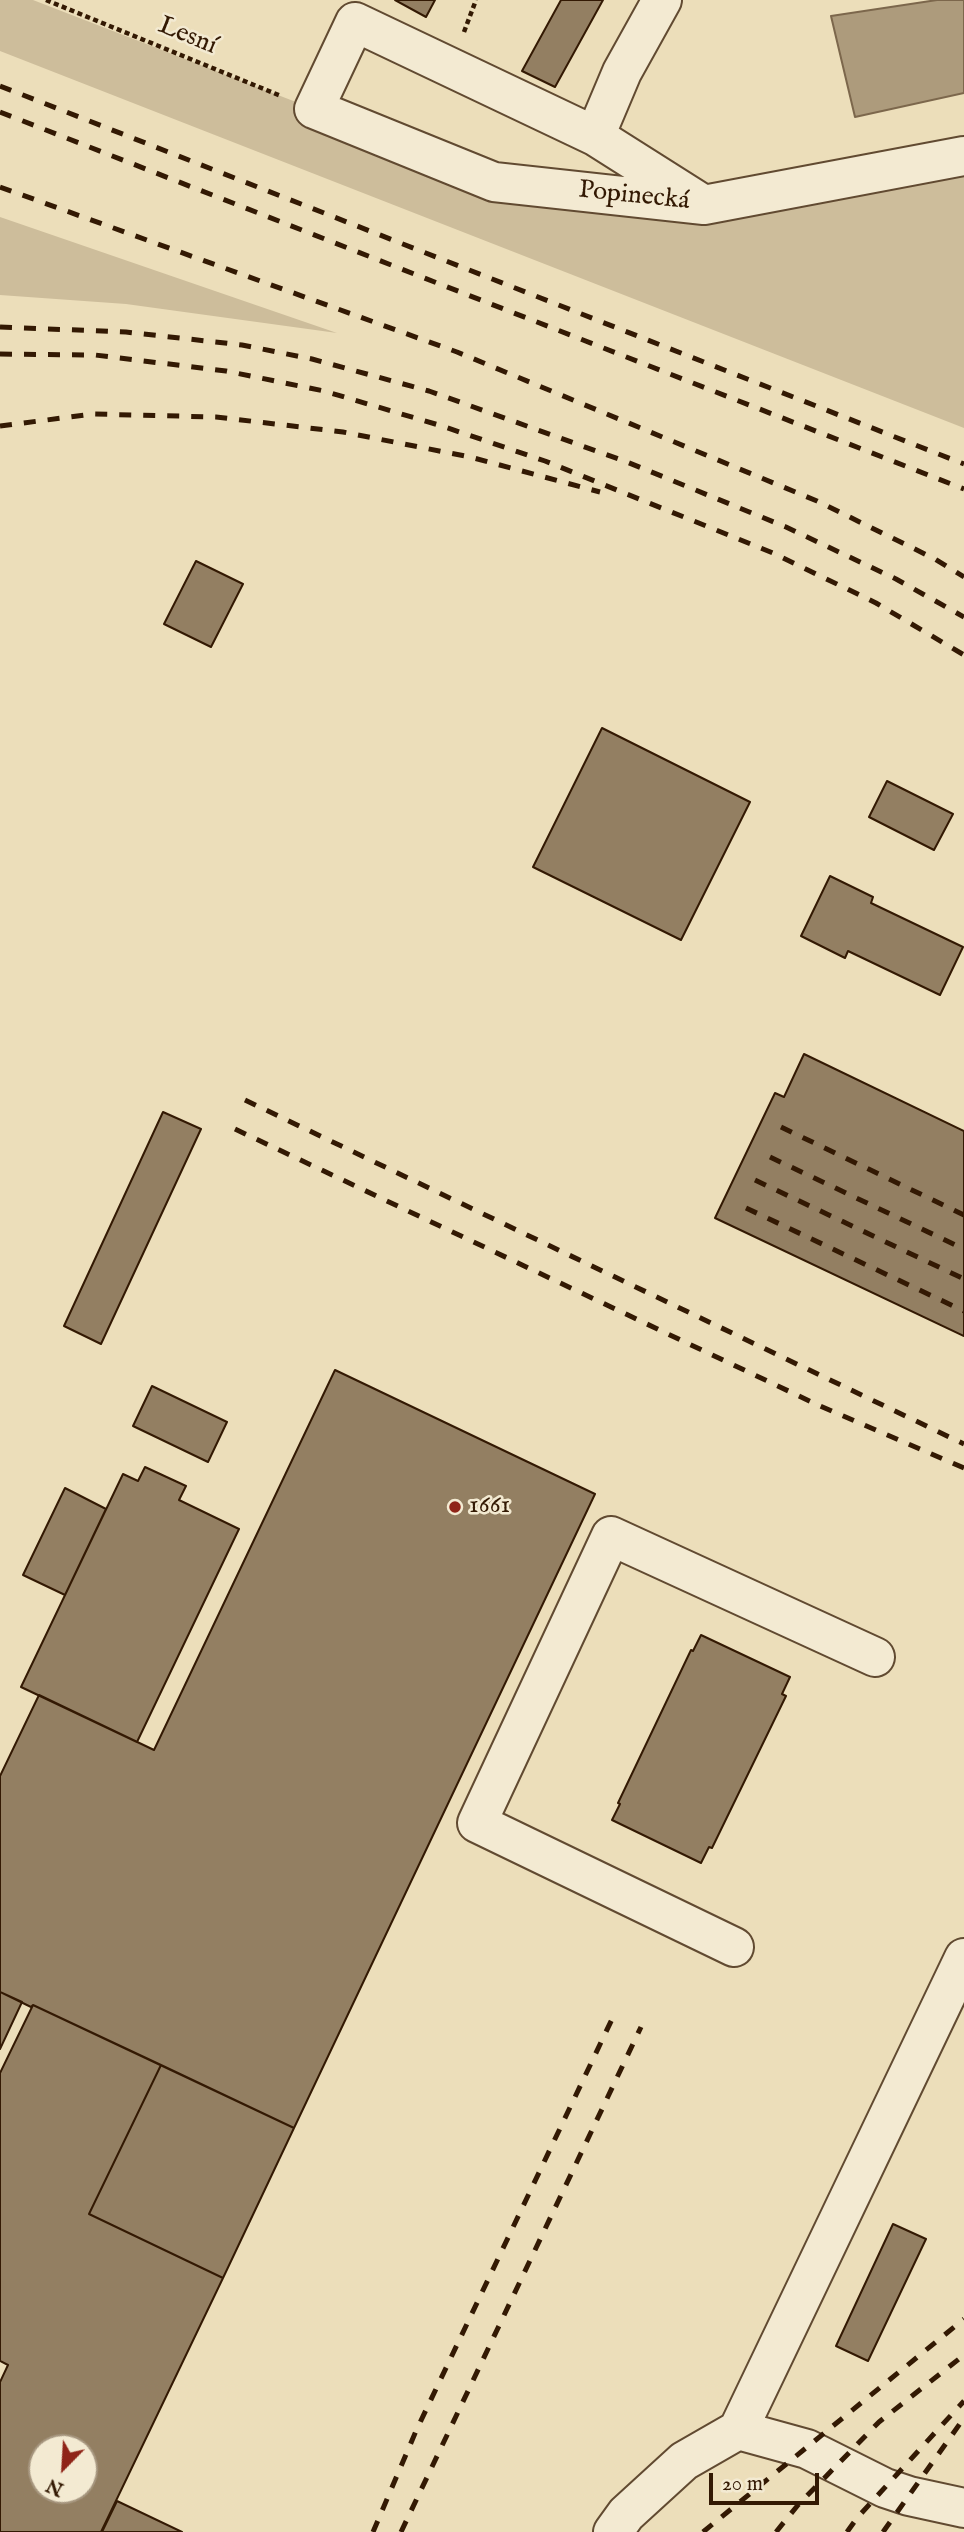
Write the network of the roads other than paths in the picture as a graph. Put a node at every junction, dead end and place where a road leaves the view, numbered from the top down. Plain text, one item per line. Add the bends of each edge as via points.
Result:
1 (662, 0) edge
2 (595, 136) junction
3 (964, 156) edge
4 (704, 205) junction
5 (875, 1657) dead end
6 (734, 1947) dead end
7 (964, 1958) edge
8 (738, 2430) junction
9 (964, 2508) edge
10 (613, 2532) edge

1 - 2 street via 622,72
2 - 4 street
2 - 4 street, Popinecká via 355,22 314,109 494,182
3 - 4 street, Popinecká
5 - 6 street via 611,1536 477,1823
7 - 8 street
8 - 9 street via 807,2449 885,2488
8 - 10 street via 684,2460

